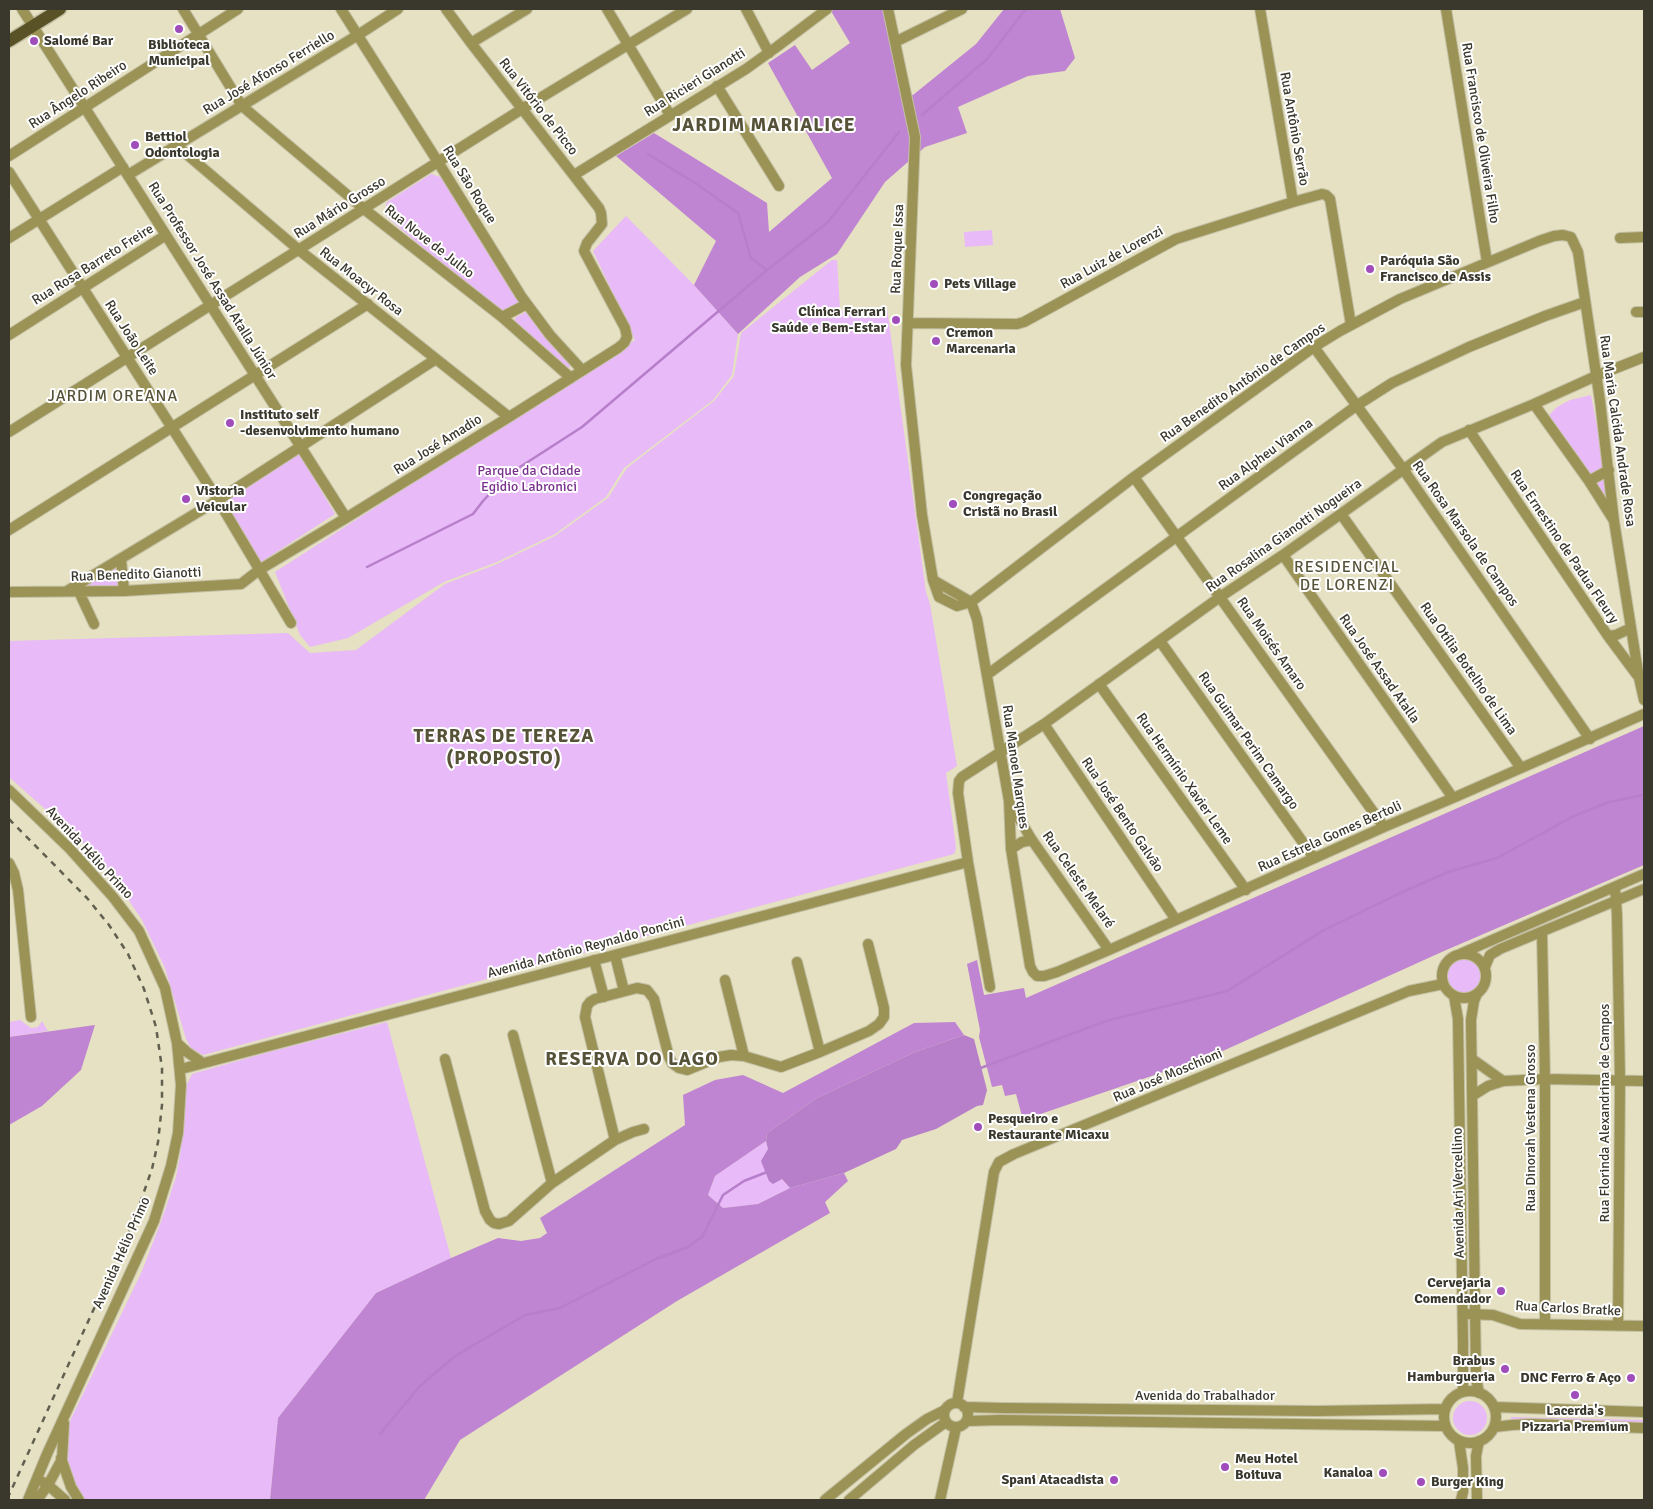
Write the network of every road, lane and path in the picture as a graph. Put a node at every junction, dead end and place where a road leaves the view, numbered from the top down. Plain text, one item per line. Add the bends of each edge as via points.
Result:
1 (22, 9) edge
2 (60, 9) edge
3 (183, 9) edge
4 (238, 9) edge
5 (341, 9) edge
6 (398, 9) edge
7 (446, 9) edge
8 (527, 9) edge
9 (607, 9) edge
10 (687, 9) edge
11 (746, 9) edge
12 (827, 9) edge
13 (888, 9) edge
14 (962, 9) edge
15 (1260, 9) edge
16 (1446, 9) edge
17 (33, 25) junction
18 (198, 34) junction
19 (358, 36) junction
20 (9, 40) edge
21 (896, 42) junction
22 (471, 43) junction
23 (628, 45) junction
24 (768, 53) junction
25 (717, 86) junction
26 (242, 106) junction
27 (86, 107) junction
28 (522, 109) junction
29 (670, 115) junction
30 (176, 146) junction
31 (9, 156) edge
32 (438, 162) junction
33 (125, 171) junction
34 (9, 172) edge
35 (574, 175) junction
36 (779, 186) dead end
37 (1293, 202) junction
38 (364, 209) junction
39 (39, 219) junction
40 (166, 235) junction
41 (1559, 235) joint
42 (1644, 237) edge
43 (9, 238) edge
44 (1620, 238) dead end
45 (299, 250) junction
46 (1487, 262) junction
47 (83, 288) junction
48 (1586, 302) junction
49 (368, 304) junction
50 (526, 304) junction
51 (211, 305) junction
52 (502, 317) junction
53 (908, 323) junction
54 (1351, 325) junction
55 (9, 335) edge
56 (626, 337) joint
57 (1314, 347) junction
58 (1644, 357) edge
59 (127, 358) junction
60 (436, 359) junction
61 (582, 370) junction
62 (255, 375) junction
63 (1596, 376) junction
64 (571, 378) junction
65 (1534, 404) junction
66 (1356, 406) junction
67 (509, 417) junction
68 (171, 427) junction
69 (1468, 430) junction
70 (9, 432) edge
71 (301, 447) junction
72 (1403, 469) junction
73 (1609, 470) junction
74 (1134, 477) junction
75 (1589, 481) junction
76 (218, 500) junction
77 (1341, 514) junction
78 (346, 518) junction
79 (1614, 521) junction
80 (9, 530) edge
81 (1177, 536) junction
82 (1283, 555) junction
83 (121, 559) junction
84 (259, 570) junction
85 (124, 591) junction
86 (9, 592) edge
87 (66, 592) junction
88 (79, 592) junction
89 (1220, 597) junction
90 (971, 602) junction
91 (291, 623) dead end
92 (94, 624) dead end
93 (1631, 628) junction
94 (1608, 636) junction
95 (1160, 641) junction
96 (988, 674) junction
97 (1639, 678) junction
98 (1100, 684) junction
99 (1644, 700) edge
100 (1644, 714) edge
101 (1044, 724) junction
102 (1590, 739) junction
103 (1000, 752) junction
104 (1521, 768) junction
105 (9, 790) edge
106 (1453, 798) junction
107 (1009, 801) junction
108 (1384, 827) junction
109 (1032, 840) junction
110 (1011, 849) junction
111 (1314, 858) junction
112 (968, 862) junction
113 (9, 863) edge
114 (1644, 874) edge
115 (1615, 887) junction
116 (1644, 889) edge
117 (1246, 890) junction
118 (1616, 901) junction
119 (1176, 920) junction
120 (1542, 932) junction
121 (868, 944) dead end
122 (1109, 950) junction
123 (1460, 954) junction
124 (615, 955) junction
125 (594, 960) junction
126 (797, 962) dead end
127 (1030, 966) joint
128 (1485, 968) junction
129 (725, 980) dead end
130 (1442, 980) junction
131 (990, 987) dead end
132 (624, 991) junction
133 (1477, 994) junction
134 (1454, 996) junction
135 (604, 997) junction
136 (31, 1017) dead end
137 (513, 1035) dead end
138 (177, 1043) junction
139 (820, 1052) junction
140 (744, 1056) junction
141 (445, 1059) dead end
142 (1472, 1059) junction
143 (202, 1063) junction
144 (181, 1067) junction
145 (1545, 1079) junction
146 (1620, 1080) junction
147 (1504, 1081) junction
148 (1644, 1081) edge
149 (181, 1084) junction
150 (1472, 1096) junction
151 (644, 1129) dead end
152 (615, 1140) junction
153 (552, 1183) junction
154 (1462, 1314) junction
155 (1475, 1314) junction
156 (1545, 1324) junction
157 (1618, 1326) junction
158 (1644, 1326) edge
159 (1463, 1391) junction
160 (1479, 1393) junction
161 (961, 1405) junction
162 (1494, 1407) junction
163 (1445, 1409) junction
164 (945, 1410) junction
165 (1644, 1412) edge
166 (64, 1419) junction
167 (967, 1421) junction
168 (946, 1422) junction
169 (1445, 1426) junction
170 (1494, 1427) junction
171 (956, 1428) junction
172 (1644, 1428) edge
173 (1459, 1441) junction
174 (1479, 1441) junction
175 (47, 1454) junction
176 (62, 1458) junction
177 (37, 1478) junction
178 (48, 1485) junction
179 (38, 1498) edge
180 (62, 1498) edge
181 (28, 1500) edge
182 (80, 1500) edge
183 (824, 1500) edge
184 (849, 1500) edge
185 (940, 1500) edge
186 (1460, 1500) edge
187 (1477, 1500) edge

1 - 17 street, Rua Professor José Assad Atalla Júnior
2 - 17 main road
3 - 18 street, Rua Nove de Julho
4 - 18 street, Rua Ângelo Ribeiro
5 - 19 street, Rua São Roque
6 - 19 street, Rua José Afonso Ferriello
7 - 22 street, Rua Vitório de Picco
8 - 22 street
9 - 23 street
10 - 23 street, Rua Mário Grosso
11 - 24 street
12 - 24 street, Rua Ricieri Gianotti
13 - 21 street, Rua Roque Issa
14 - 21 street
15 - 37 street, Rua Antônio Serrão
16 - 46 street, Rua Francisco de Oliveira Filho
17 - 20 main road
17 - 27 street, Rua Professor José Assad Atalla Júnior
18 - 26 street, Rua Nove de Julho
18 - 27 street, Rua Ângelo Ribeiro
19 - 26 street, Rua José Afonso Ferriello
19 - 32 street, Rua São Roque
21 - 53 street, Rua Roque Issa via 915,137
22 - 28 street, Rua Vitório de Picco
23 - 28 street, Rua Mário Grosso
23 - 29 street
24 - 25 street, Rua Ricieri Gianotti
25 - 29 street, Rua Ricieri Gianotti
25 - 36 street
26 - 30 street, Rua José Afonso Ferriello
26 - 38 street, Rua Nove de Julho
27 - 31 street, Rua Ângelo Ribeiro
27 - 33 street, Rua Professor José Assad Atalla Júnior
28 - 32 street, Rua Mário Grosso
28 - 35 street, Rua Vitório de Picco
29 - 35 street, Rua Ricieri Gianotti
30 - 33 street, Rua José Afonso Ferriello
30 - 45 street, Rua Moacyr Rosa
32 - 38 street, Rua Mário Grosso
32 - 50 street, Rua São Roque
33 - 39 street, Rua José Afonso Ferriello
33 - 40 street, Rua Professor José Assad Atalla Júnior
34 - 39 street, Rua João Leite
35 - 56 street, Rua Vitório de Picco via 599,208 602,224 584,252 626,328
37 - 53 street, Rua Luiz de Lorenzi via 1176,239 1024,322
37 - 54 street, Rua Luiz de Lorenzi via 1322,194 1328,196
38 - 45 street, Rua Mário Grosso
38 - 52 street, Rua Nove de Julho
39 - 43 street, Rua José Afonso Ferriello
39 - 47 street, Rua João Leite
40 - 47 street, Rua Rosa Barreto Freire
40 - 51 street, Rua Professor José Assad Atalla Júnior
41 - 46 street, Rua Benedito Antônio de Campos
41 - 48 street, Rua Maria Calcida Andrade Rosa via 1571,237 1578,252
42 - 44 street
45 - 49 street, Rua Moacyr Rosa
45 - 51 street, Rua Mário Grosso
46 - 54 street, Rua Benedito Antônio de Campos via 1400,299
47 - 55 street, Rua Rosa Barreto Freire
47 - 59 street, Rua João Leite
48 - 63 street, Rua Maria Calcida Andrade Rosa
48 - 66 street, Rua Alpheu Vianna via 1469,347 1392,383
49 - 60 street, Rua Moacyr Rosa
49 - 62 street
50 - 52 street
50 - 61 street, Rua São Roque
51 - 59 street, Rua Mário Grosso
51 - 62 street, Rua Professor José Assad Atalla Júnior
52 - 64 street, Rua Nove de Julho
53 - 90 street, Rua Roque Issa via 907,384 933,580
54 - 57 street, Rua Benedito Antônio de Campos
56 - 61 street, Rua José Amadio via 618,348
57 - 66 street, Rua Rosa Marsola de Campos
57 - 74 street, Rua Benedito Antônio de Campos
58 - 63 street, Rua Rosalina Gianotti Nogueira
59 - 68 street, Rua João Leite
59 - 70 street, Rua Mário Grosso
60 - 67 street, Rua Moacyr Rosa
60 - 71 street
61 - 64 street, Rua José Amadio
62 - 68 street
62 - 71 street, Rua Professor José Assad Atalla Júnior
63 - 65 street, Rua Rosalina Gianotti Nogueira
63 - 73 street, Rua Maria Calcida Andrade Rosa
64 - 67 street, Rua José Amadio
65 - 69 street, Rua Rosalina Gianotti Nogueira
65 - 75 street
66 - 72 street, Rua Rosa Marsola de Campos
66 - 81 street, Rua Alpheu Vianna
67 - 78 street, Rua José Amadio
68 - 76 street, Rua João Leite
68 - 80 street
69 - 72 street, Rua Rosalina Gianotti Nogueira via 1442,442
69 - 94 street, Rua Ernestino de Padua Fleury
71 - 76 street
71 - 78 street, Rua Professor José Assad Atalla Júnior
72 - 77 street, Rua Rosalina Gianotti Nogueira
72 - 102 street, Rua Rosa Marsola de Campos
73 - 75 street
73 - 79 street, Rua Maria Calcida Andrade Rosa
74 - 81 street, Rua Moisés Amaro
74 - 90 street, Rua Benedito Antônio de Campos
75 - 79 street
76 - 83 street
76 - 84 street, Rua João Leite
77 - 82 street, Rua Rosalina Gianotti Nogueira
77 - 104 street, Rua Otília Botelho de Lima
78 - 84 street, Rua José Amadio
79 - 93 street, Rua Maria Calcida Andrade Rosa
81 - 89 street, Rua Moisés Amaro
81 - 96 street, Rua Alpheu Vianna
82 - 89 street, Rua Rosalina Gianotti Nogueira
82 - 106 street, Rua José Assad Atalla
83 - 85 street
83 - 87 street
84 - 85 street, Rua Benedito Gianotti via 236,585
84 - 91 street, Rua João Leite
85 - 88 street, Rua Benedito Gianotti
86 - 87 street, Rua Benedito Gianotti
87 - 88 street, Rua Benedito Gianotti
88 - 92 street
89 - 95 street, Rua Rosalina Gianotti Nogueira
89 - 108 street, Rua Moisés Amaro
90 - 96 street, Rua Manoel Marques
93 - 94 street
93 - 97 street, Rua Maria Calcida Andrade Rosa
94 - 97 street, Rua Ernestino de Padua Fleury
95 - 98 street, Rua Rosalina Gianotti Nogueira
95 - 111 street, Rua Guimar Perim Camargo
96 - 103 street, Rua Manoel Marques
97 - 99 street, Rua Maria Calcida Andrade Rosa
98 - 101 street, Rua Rosalina Gianotti Nogueira
98 - 117 street, Rua Hermínio Xavier Leme
100 - 102 street, Rua Estrela Gomes Bertoli
101 - 103 street, Rua Rosalina Gianotti Nogueira
101 - 119 street, Rua José Bento Galvão
102 - 104 street, Rua Estrela Gomes Bertoli
103 - 107 street, Rua Manoel Marques
103 - 112 street, Rua Rosalina Gianotti Nogueira via 959,781
104 - 106 street, Rua Estrela Gomes Bertoli
105 - 138 street, Avenida Hélio Primo via 70,849 139,931 165,988
106 - 108 street, Rua Estrela Gomes Bertoli
107 - 109 street, Rua Celeste Melaré
107 - 110 street, Rua Manoel Marques
108 - 111 street, Rua Estrela Gomes Bertoli
109 - 110 street
109 - 122 street, Rua Celeste Melaré
110 - 127 street, Rua Manoel Marques
111 - 117 street, Rua Estrela Gomes Bertoli
112 - 124 street, Avenida Antônio Reynaldo Poncini
112 - 131 street
113 - 136 street via 18,890
114 - 115 street
115 - 118 street, Rua Florinda Alexandrina de Campos
115 - 123 street
116 - 118 street
117 - 119 street, Rua Estrela Gomes Bertoli
118 - 120 street
118 - 146 street, Rua Florinda Alexandrina de Campos
119 - 122 street, Rua Estrela Gomes Bertoli
120 - 128 street via 1494,952
120 - 145 street, Rua Dinorah Vestena Grosso
121 - 139 street via 884,1017 869,1031
122 - 127 street, Rua Estrela Gomes Bertoli via 1044,976 1037,976
123 - 128 street via 1472,955
123 - 130 street via 1445,964
124 - 125 street, Avenida Antônio Reynaldo Poncini
124 - 132 street
125 - 135 street
125 - 143 street, Avenida Antônio Reynaldo Poncini
126 - 139 street
128 - 133 street via 1486,982
129 - 140 street
130 - 134 street
130 - 161 street, Rua José Moschioni via 1427,981 999,1162 994,1172
132 - 135 street
132 - 140 street via 647,990 654,999 669,1057 679,1068 686,1070 719,1057
133 - 134 street via 1470,998
133 - 142 street, Avenida Ari Vercellino via 1471,1020
134 - 154 street, Avenida Ari Vercellino via 1458,1028
135 - 152 street via 587,1006 585,1017
137 - 153 street
138 - 143 street
138 - 144 street, Avenida Hélio Primo
139 - 140 street via 781,1067
141 - 153 street via 490,1220 499,1224 509,1221
142 - 147 street
142 - 150 street, Avenida Ari Vercellino
143 - 144 street, Avenida Antônio Reynaldo Poncini
143 - 149 street
144 - 149 street, Avenida Hélio Primo
145 - 146 street
145 - 147 street
145 - 156 street, Rua Dinorah Vestena Grosso
146 - 148 street
146 - 157 street, Rua Florinda Alexandrina de Campos
147 - 150 street
149 - 166 street, Avenida Hélio Primo via 178,1133 154,1221
150 - 155 street, Avenida Ari Vercellino
151 - 152 street
152 - 153 street
154 - 155 street, Rua Carlos Bratke
154 - 159 street, Avenida Ari Vercellino
155 - 156 street, Rua Carlos Bratke via 1493,1315 1520,1324
155 - 160 street, Avenida Ari Vercellino
156 - 157 street, Rua Carlos Bratke
157 - 158 street, Rua Carlos Bratke
159 - 160 street
159 - 163 street via 1449,1400
160 - 162 street
161 - 163 street, Avenida do Trabalhador via 1318,1411
161 - 164 street via 948,1405
161 - 167 street via 968,1415
162 - 165 street
162 - 170 street
163 - 169 street
164 - 168 street
164 - 183 street via 906,1434
166 - 175 street, Avenida Hélio Primo
166 - 176 street, Avenida Hélio Primo
167 - 169 street
167 - 171 street
168 - 171 street
168 - 184 street
169 - 173 street
170 - 172 street via 1532,1424
170 - 174 street
171 - 185 street
173 - 174 street
173 - 186 street via 1463,1468
174 - 187 street
175 - 176 street via 55,1453
175 - 177 street, Avenida Hélio Primo
176 - 178 street, Avenida Hélio Primo
176 - 182 street via 71,1487
177 - 178 street
177 - 181 street, Avenida Hélio Primo
178 - 179 street, Avenida Hélio Primo
178 - 180 street
179 - 180 street via 49,1494

